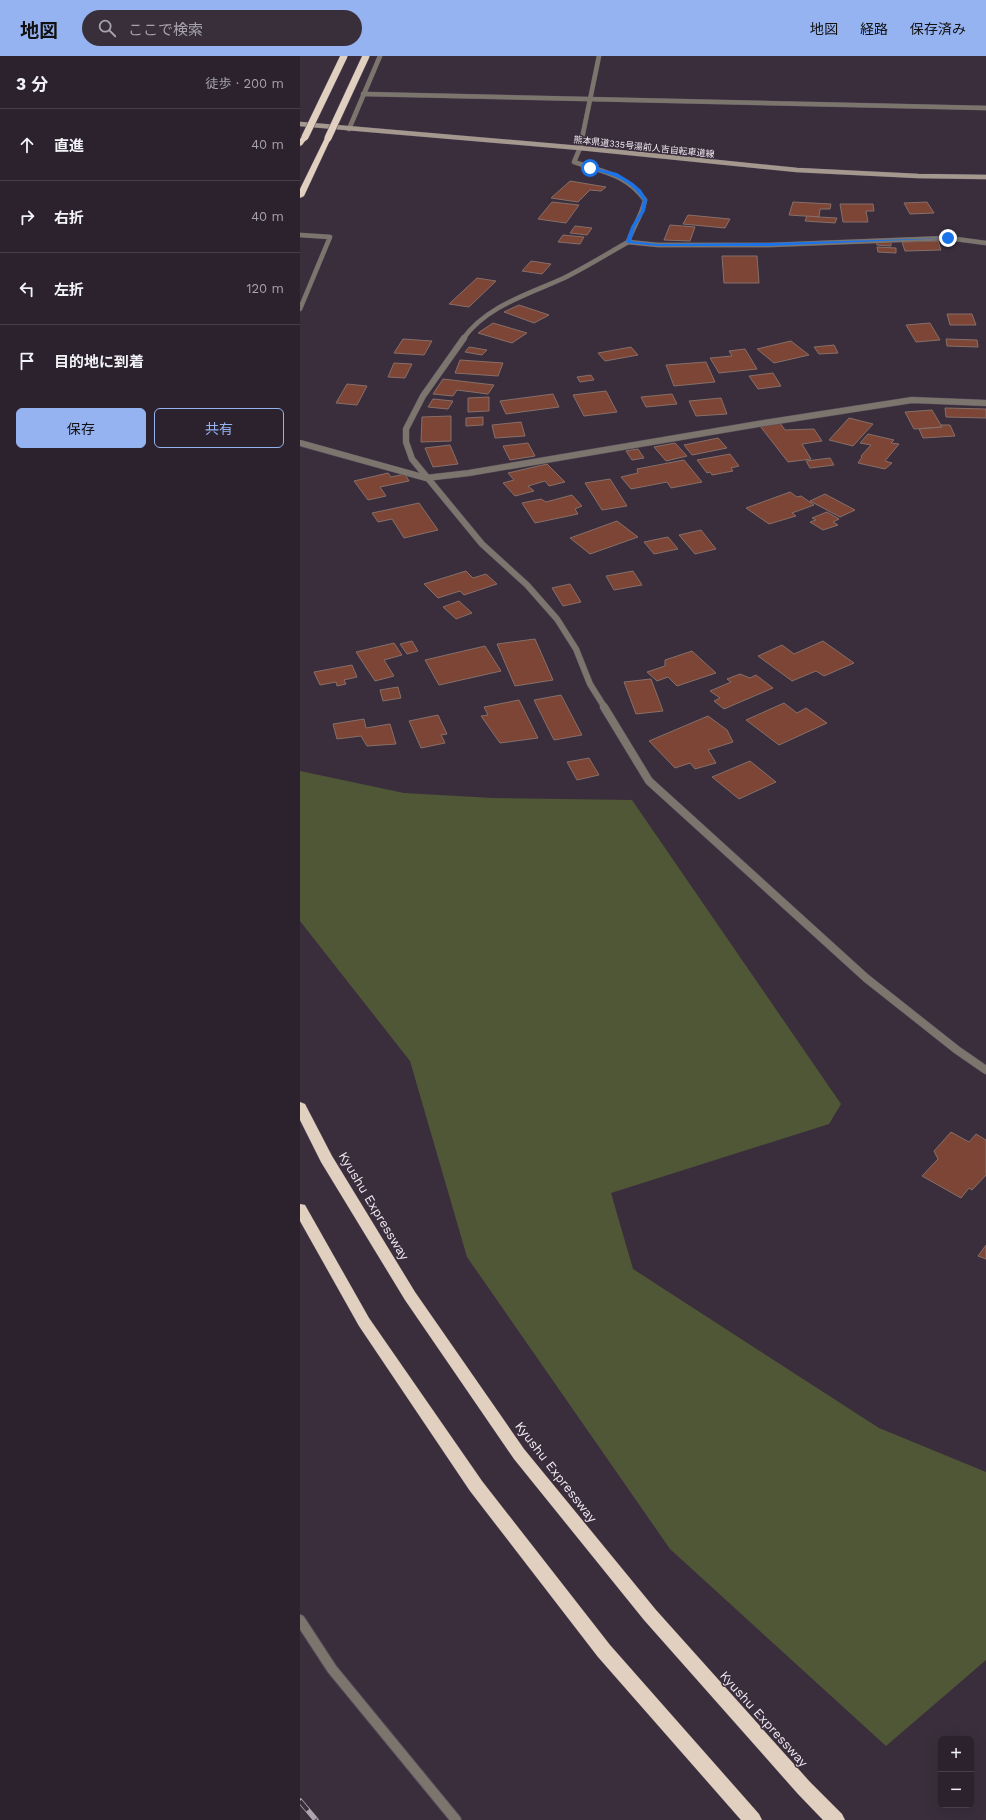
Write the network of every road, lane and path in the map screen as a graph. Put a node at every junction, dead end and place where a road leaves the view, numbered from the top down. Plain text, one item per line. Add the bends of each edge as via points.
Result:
1 (344, 56) edge
2 (366, 56) edge
3 (380, 56) edge
4 (599, 56) edge
5 (363, 94) junction
6 (591, 98) junction
7 (986, 108) edge
8 (300, 124) edge
9 (349, 128) junction
10 (300, 144) edge
11 (580, 148) junction
12 (986, 177) edge
13 (300, 196) edge
14 (300, 236) edge
15 (628, 242) junction
16 (986, 242) edge
17 (300, 309) edge
18 (986, 403) edge
19 (300, 443) edge
20 (426, 478) junction
21 (986, 1070) edge
22 (300, 1106) edge
23 (300, 1209) edge
24 (300, 1620) edge
25 (456, 1820) edge
26 (753, 1820) edge
27 (836, 1820) edge

1 - 10 highway, bridge
2 - 13 highway, bridge
3 - 5 street
4 - 6 street
5 - 6 street
5 - 9 street
6 - 7 street
6 - 11 street
8 - 9 main road, 熊本県道335号湯前人吉自転車道線
9 - 11 main road, 熊本県道335号湯前人吉自転車道線
11 - 12 main road, 熊本県道335号湯前人吉自転車道線 via 797,170
11 - 15 street via 574,162 615,174 632,183 645,200 643,211 633,227
14 - 17 street via 330,237
15 - 16 street via 658,245 770,245 948,238
15 - 20 street via 565,277 493,311 468,332 423,396 406,429 406,442 412,459
18 - 20 street via 912,400
19 - 20 street
20 - 21 street via 482,544 527,585 557,619 576,648 590,684 649,780 866,978 956,1050
22 - 27 highway, Kyushu Expressway via 326,1158 410,1296 519,1454 650,1615 804,1788
23 - 26 highway via 364,1322 476,1486 604,1651
24 - 25 street via 332,1669

